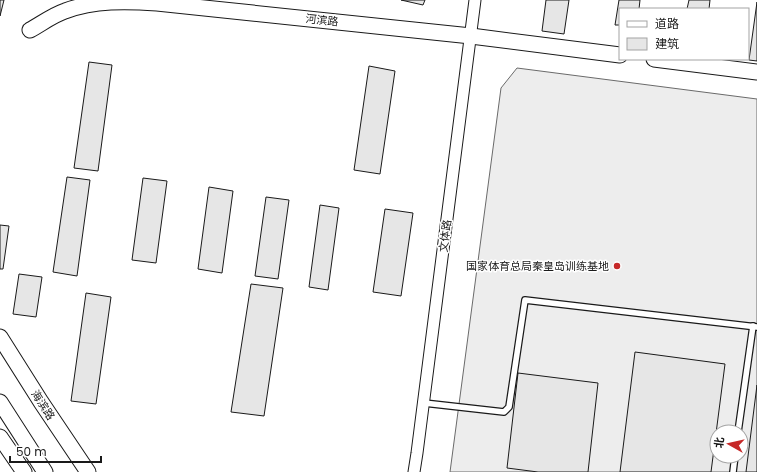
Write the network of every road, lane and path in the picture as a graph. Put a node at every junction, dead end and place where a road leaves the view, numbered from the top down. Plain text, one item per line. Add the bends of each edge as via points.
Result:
1 (475, 0) edge
2 (30, 30) dead end
3 (471, 36) junction
4 (619, 55) edge
5 (662, 60) edge
6 (757, 72) edge
7 (755, 326) edge
8 (0, 337) edge
9 (0, 354) edge
10 (0, 402) edge
11 (424, 404) junction
12 (739, 424) edge
13 (0, 437) edge
14 (24, 472) edge
15 (45, 472) edge
16 (77, 472) edge
17 (88, 472) edge
18 (414, 472) edge

1 - 3 street, 文体路
2 - 3 street, 河滨路 via 64,11 88,4 119,1
3 - 4 street, 河滨路
3 - 11 street, 文体路
5 - 6 street
7 - 11 lane via 524,300 509,407 504,412
7 - 12 lane
8 - 17 street, 海滨路
9 - 16 street, 海滨路
10 - 15 street
11 - 18 street, 文体路
13 - 14 street

